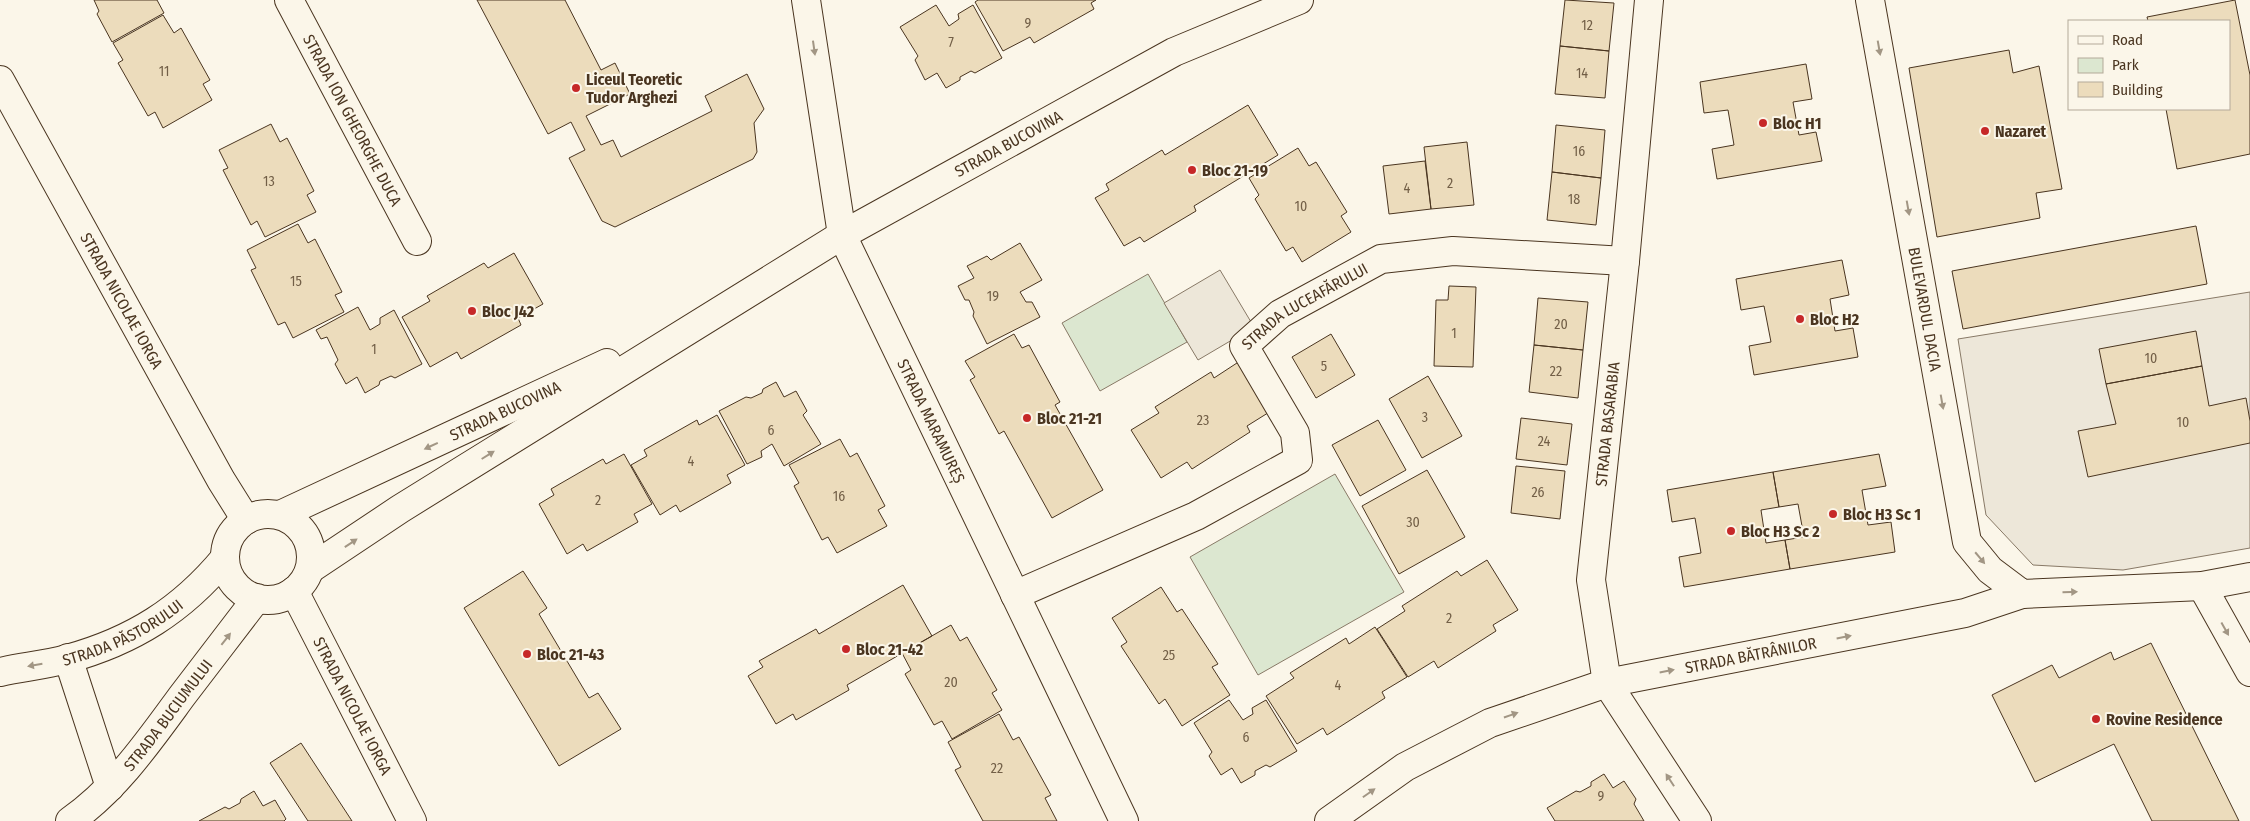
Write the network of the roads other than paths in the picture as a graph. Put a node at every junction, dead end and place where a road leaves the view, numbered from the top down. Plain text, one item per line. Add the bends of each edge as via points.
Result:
1 (289, 0) edge
2 (806, 0) edge
3 (1299, 0) edge
4 (1650, 0) edge
5 (1870, 0) edge
6 (0, 80) edge
7 (842, 235) junction
8 (417, 241) dead end
9 (1625, 262) junction
10 (728, 306) junction
11 (280, 515) junction
12 (246, 520) junction
13 (225, 558) junction
14 (310, 569) junction
15 (2250, 577) edge
16 (2202, 586) junction
17 (294, 591) junction
18 (2022, 594) junction
19 (1015, 595) junction
20 (256, 598) junction
21 (68, 658) junction
22 (0, 672) edge
23 (2250, 672) edge
24 (1607, 683) junction
25 (110, 787) junction
26 (70, 821) edge
27 (412, 821) edge
28 (1124, 821) edge
29 (1329, 821) edge
30 (1697, 821) edge

1 - 8 street, STRADA ION GHEORGHE DUCA
2 -> 7 street, STRADA MARAMUREȘ
3 - 7 street, STRADA BUCOVINA via 1174,52
4 - 9 street, STRADA BASARABIA
5 -> 18 street, BULEVARDUL DACIA via 1967,542 1990,570
6 - 12 street, STRADA NICOLAE IORGA via 210,462
7 - 10 street, STRADA BUCOVINA
7 - 19 street, STRADA MARAMUREȘ
9 - 19 street, STRADA LUCEAFĂRULUI via 1453,250 1381,258 1335,282 1280,314 1244,346 1294,433 1298,460 1196,516
9 - 24 street, STRADA BASARABIA via 1590,580
10 -> 11 street, STRADA BUCOVINA
14 -> 10 street, STRADA BUCOVINA via 400,509
11 - 12 street via 256,515
11 - 14 street via 294,522 302,531 310,548
12 - 13 street via 234,530
13 - 20 street via 238,588
13 - 21 street, STRADA PĂSTORULUI via 202,585 155,622 106,646
14 - 17 street via 304,582
15 - 16 street, STRADA BĂTRÂNILOR
18 -> 16 street, STRADA BĂTRÂNILOR
16 -> 23 street
17 - 20 street via 279,598
17 - 27 street, STRADA NICOLAE IORGA
24 -> 18 street, STRADA BĂTRÂNILOR via 1965,613
19 - 28 street, STRADA MARAMUREȘ
25 -> 20 street, STRADA BUCIUMULUI via 139,755
21 -> 22 street, STRADA PĂSTORULUI
21 - 25 street
29 -> 24 street, STRADA BĂTRÂNILOR via 1405,767 1490,722
30 -> 24 street, STRADA BASARABIA
25 - 26 street, STRADA BUCIUMULUI

